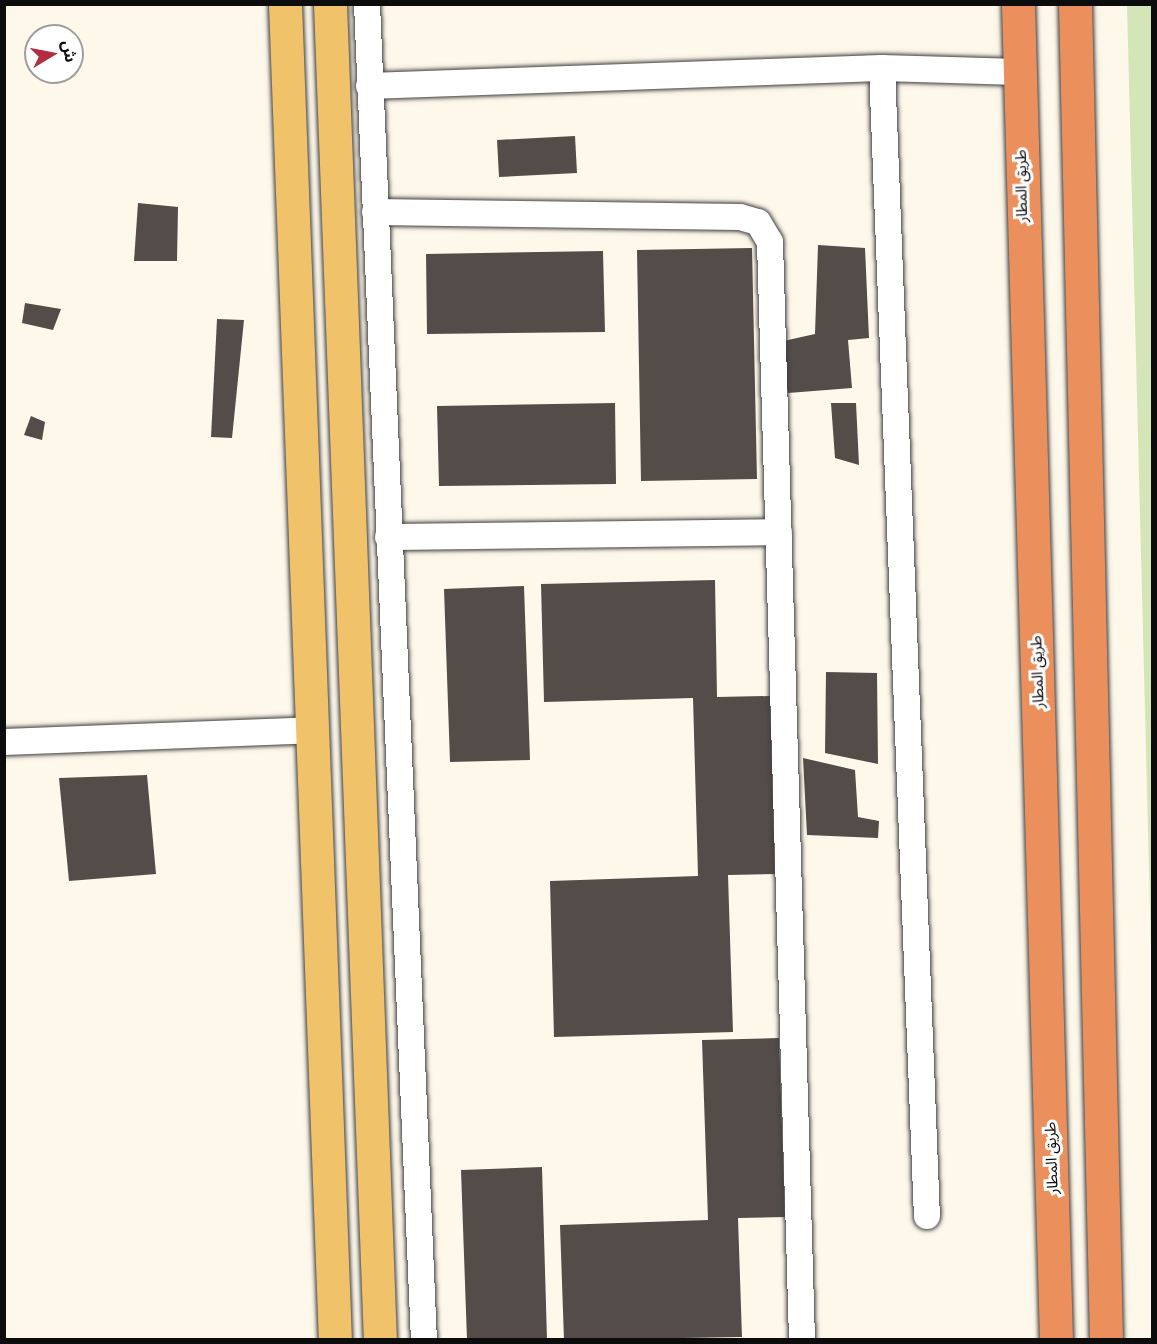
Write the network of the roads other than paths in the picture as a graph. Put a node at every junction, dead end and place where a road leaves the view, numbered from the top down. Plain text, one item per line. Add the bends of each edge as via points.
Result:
1 (285, 4) edge
2 (330, 4) edge
3 (367, 4) edge
4 (1018, 4) edge
5 (1074, 10) edge
6 (882, 68) junction
7 (1019, 72) junction
8 (369, 86) junction
9 (375, 212) junction
10 (779, 532) junction
11 (388, 537) junction
12 (356, 698) junction
13 (311, 714) junction
14 (4, 742) edge
15 (927, 1216) dead end
16 (335, 1340) edge
17 (380, 1340) edge
18 (424, 1340) edge
19 (802, 1340) edge
20 (1056, 1340) edge
21 (1106, 1340) edge

1 - 13 main road
2 - 12 main road
3 - 8 lane
4 - 7 highway, طريق المطار
5 - 21 highway
6 - 7 lane
6 - 8 lane
6 - 15 lane
7 - 20 highway, طريق المطار
8 - 9 lane
9 - 10 lane via 740,217 758,222 770,242
9 - 11 lane
10 - 11 lane
10 - 19 lane
11 - 18 lane
12 - 13 main road
12 - 17 main road
13 - 14 lane
13 - 16 main road

